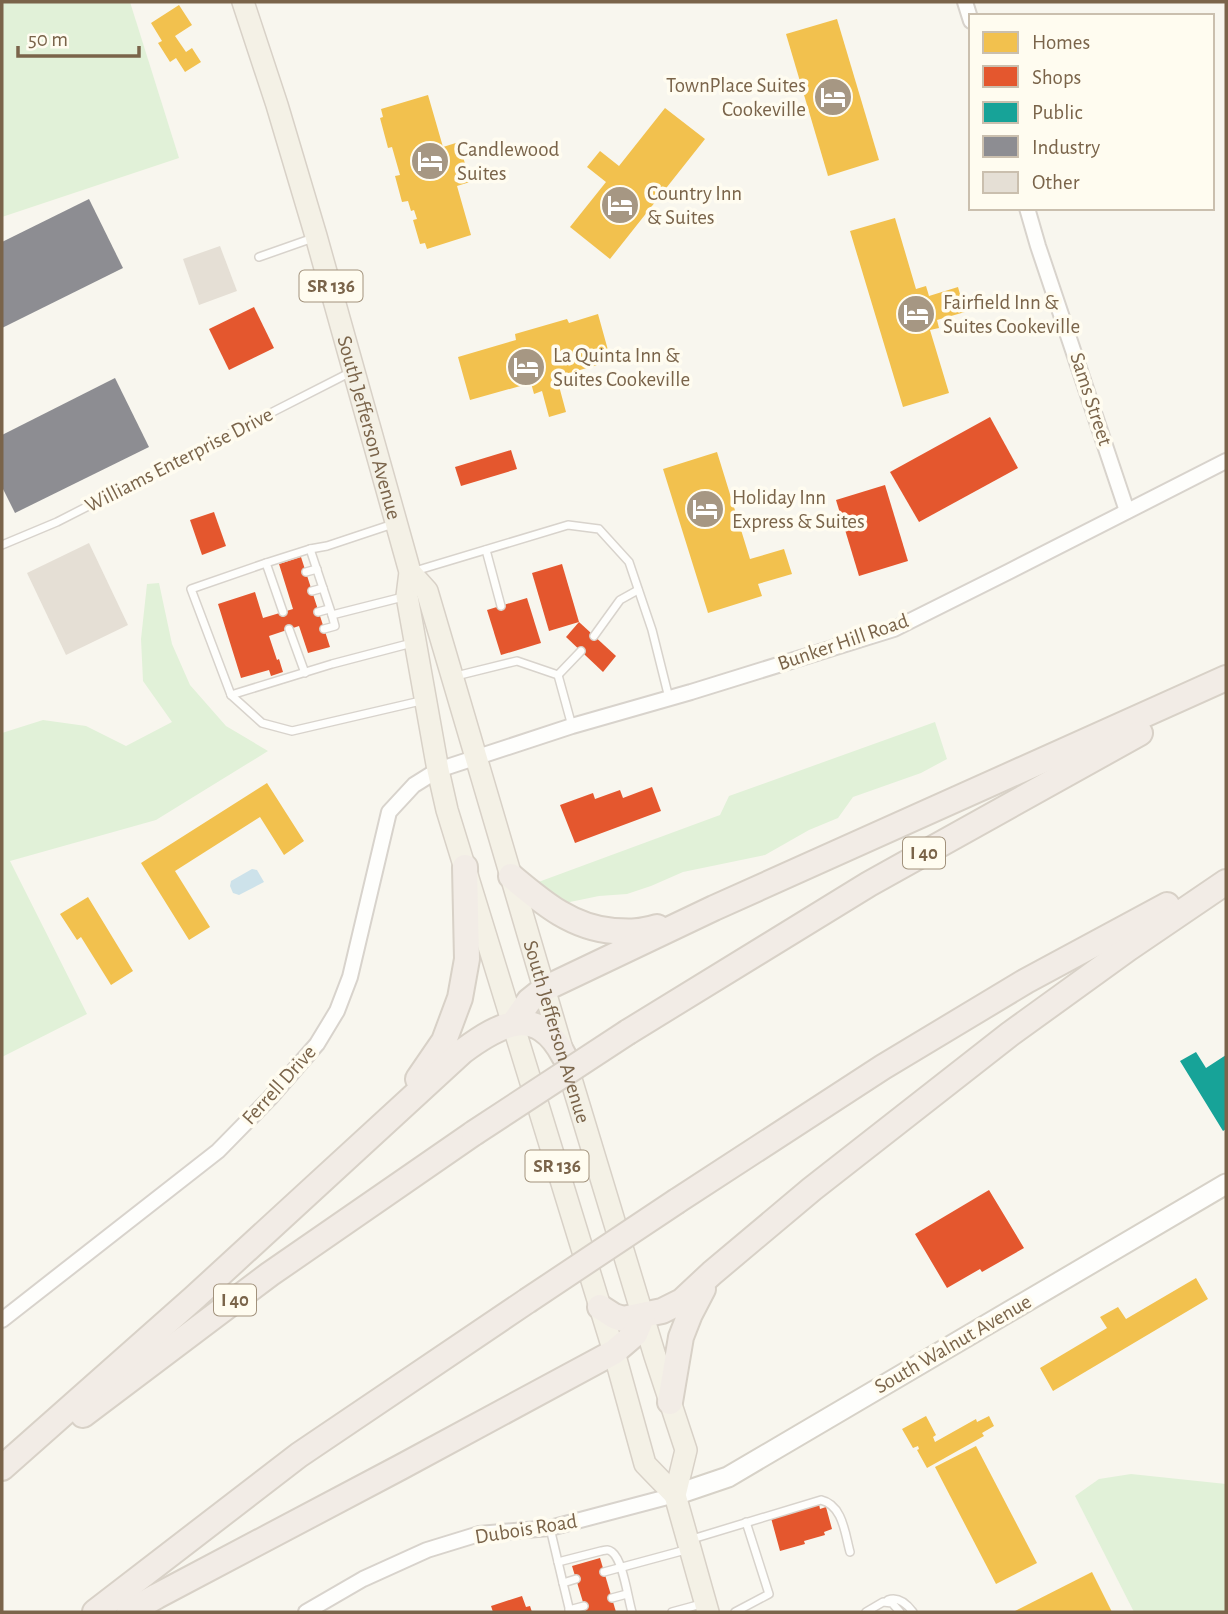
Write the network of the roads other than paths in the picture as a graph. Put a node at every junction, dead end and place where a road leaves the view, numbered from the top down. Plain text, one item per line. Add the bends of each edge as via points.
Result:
1 (243, 2) edge
2 (1028, 210) edge
3 (317, 236) junction
4 (259, 257) dead end
5 (353, 371) junction
6 (1226, 461) edge
7 (1127, 511) junction
8 (396, 523) junction
9 (2, 545) edge
10 (310, 549) junction
11 (486, 550) junction
12 (266, 563) junction
13 (317, 569) junction
14 (306, 572) dead end
15 (410, 572) junction
16 (284, 580) dead end
17 (273, 584) junction
18 (323, 587) junction
19 (638, 590) junction
20 (312, 591) dead end
21 (407, 596) junction
22 (289, 597) dead end
23 (279, 600) junction
24 (501, 606) dead end
25 (283, 612) dead end
26 (318, 612) dead end
27 (331, 612) junction
28 (289, 629) dead end
29 (324, 629) dead end
30 (303, 636) dead end
31 (594, 636) dead end
32 (293, 639) junction
33 (415, 643) junction
34 (515, 651) dead end
35 (581, 651) dead end
36 (517, 661) junction
37 (304, 673) junction
38 (558, 675) junction
39 (452, 677) junction
40 (1226, 678) edge
41 (1226, 686) edge
42 (231, 695) junction
43 (669, 698) junction
44 (426, 700) junction
45 (572, 726) junction
46 (476, 758) junction
47 (438, 770) junction
48 (465, 867) junction
49 (1226, 873) edge
50 (511, 876) junction
51 (1226, 882) edge
52 (714, 908) junction
53 (544, 989) junction
54 (513, 1024) junction
55 (564, 1055) junction
56 (370, 1135) junction
57 (1226, 1184) edge
58 (712, 1273) junction
59 (600, 1307) junction
60 (643, 1315) junction
61 (2, 1320) edge
62 (614, 1352) junction
63 (670, 1402) junction
64 (2, 1468) edge
65 (2, 1477) edge
66 (675, 1495) junction
67 (746, 1522) junction
68 (550, 1528) junction
69 (689, 1544) junction
70 (850, 1552) dead end
71 (558, 1562) junction
72 (621, 1568) junction
73 (604, 1572) dead end
74 (576, 1579) dead end
75 (562, 1583) junction
76 (627, 1594) junction
77 (612, 1598) dead end
78 (883, 1602) junction
79 (584, 1606) dead end
80 (706, 1608) edge
81 (569, 1611) edge
82 (95, 1612) edge
83 (129, 1612) edge
84 (306, 1612) edge
85 (632, 1612) edge
86 (672, 1612) edge
87 (735, 1612) edge
88 (866, 1612) edge
89 (900, 1612) edge
90 (913, 1612) edge

1 - 3 main road, South Jefferson Avenue / SR 136
2 - 7 street, Sams Street
3 - 4 lane
3 - 5 main road, South Jefferson Avenue / SR 136
5 - 8 main road, South Jefferson Avenue / SR 136
5 - 9 lane, Williams Enterprise Drive via 57,522
6 - 7 street, Bunker Hill Road
7 - 43 street, Bunker Hill Road via 894,629
8 - 10 lane
8 - 15 main road, South Jefferson Avenue / SR 136
10 - 12 lane
10 - 13 lane
11 - 15 lane
11 - 19 lane via 568,525 598,529 629,562
11 - 24 lane
12 - 17 lane
12 - 42 lane via 191,589
13 - 14 lane
13 - 18 lane
15 - 21 main road, South Jefferson Avenue / SR 136
15 - 39 main road, South Jefferson Avenue / SR 136 via 427,591
16 - 17 lane
17 - 23 lane
18 - 20 lane
18 - 27 lane
19 - 31 lane via 620,600
19 - 43 lane
21 - 27 lane
21 - 33 main road, South Jefferson Avenue / SR 136
22 - 23 lane
23 - 25 lane
26 - 27 lane
27 - 29 lane via 335,626
28 - 32 lane
30 - 32 lane
32 - 37 lane
33 - 37 lane
33 - 44 main road, South Jefferson Avenue / SR 136
34 - 36 lane
35 - 38 lane
36 - 38 lane
36 - 39 lane
37 - 42 lane
38 - 45 lane
39 - 46 main road, South Jefferson Avenue / SR 136
40 - 52 highway
41 - 65 highway, I 40, bridge via 869,884 628,1032 270,1274
42 - 44 lane via 262,723 292,731
43 - 45 street, Bunker Hill Road
44 - 47 main road, South Jefferson Avenue / SR 136
45 - 46 street, Bunker Hill Road
46 - 47 street, Bunker Hill Road
46 - 50 main road, South Jefferson Avenue / SR 136
47 - 48 main road, South Jefferson Avenue / SR 136
47 - 61 street, Ferrell Drive via 414,785 389,812 350,978 337,1012 317,1044 218,1151
48 - 54 main road, South Jefferson Avenue / SR 136
48 - 56 highway via 467,959 460,998 444,1041 418,1080
49 - 82 highway, bridge via 1026,981 677,1201 299,1455
50 - 52 highway via 568,919 595,930 640,932
50 - 53 main road, South Jefferson Avenue / SR 136
51 - 58 highway via 1010,1034
52 - 53 highway
53 - 54 highway
53 - 55 main road, South Jefferson Avenue / SR 136
54 - 55 highway via 536,1025
54 - 56 highway via 463,1051
54 - 59 main road, South Jefferson Avenue / SR 136
55 - 60 main road, South Jefferson Avenue / SR 136
56 - 64 highway
57 - 66 street, South Walnut Avenue via 728,1477
58 - 60 highway via 674,1306
58 - 63 highway via 681,1337
59 - 60 highway via 624,1319
59 - 62 main road, South Jefferson Avenue / SR 136
60 - 62 highway via 635,1334
60 - 63 main road, South Jefferson Avenue / SR 136
62 - 66 main road, South Jefferson Avenue / SR 136 via 645,1464
62 - 83 highway
63 - 66 main road, South Jefferson Avenue / SR 136 via 686,1450
66 - 68 street, Dubois Road
66 - 69 main road, South Jefferson Avenue / SR 136
67 - 69 lane
67 - 70 lane via 821,1500 830,1502 839,1514
67 - 87 lane via 769,1594
68 - 71 lane
68 - 84 street, Dubois Road via 480,1534 427,1550
69 - 72 lane
69 - 80 main road, South Jefferson Avenue / SR 136
71 - 72 lane via 608,1550
71 - 75 lane
72 - 73 lane
72 - 76 lane
74 - 75 lane
75 - 81 lane
76 - 77 lane
76 - 85 lane
78 - 88 lane
78 - 89 lane via 892,1603
78 - 90 lane via 901,1600
79 - 81 lane
80 - 86 lane

